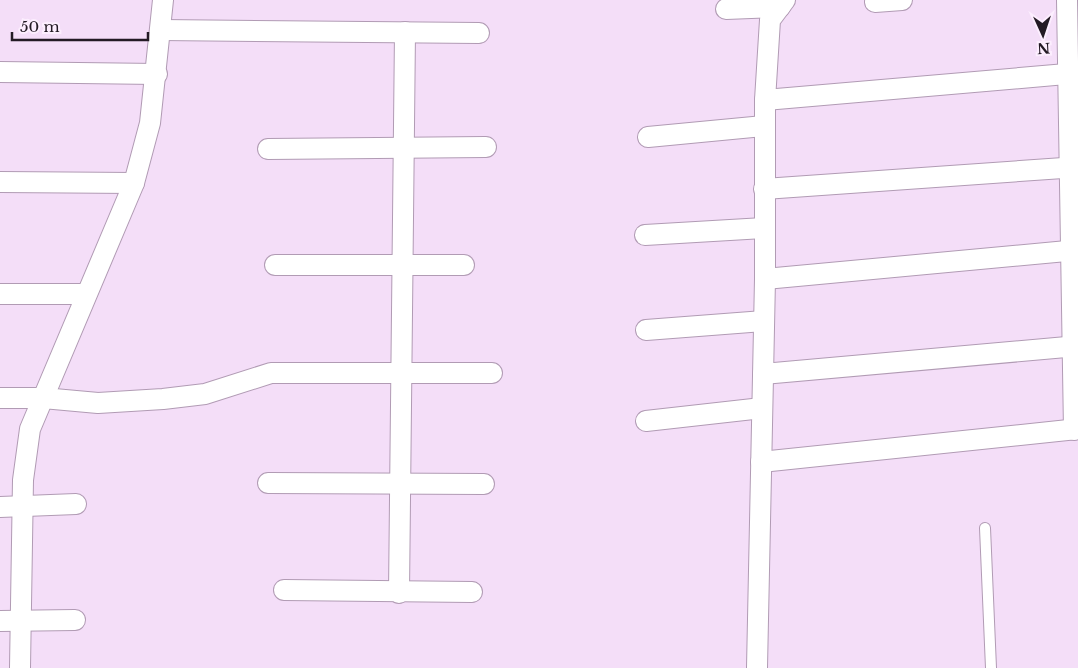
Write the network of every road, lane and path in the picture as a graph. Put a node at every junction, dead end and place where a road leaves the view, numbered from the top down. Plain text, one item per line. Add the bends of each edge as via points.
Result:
1 (163, 0) edge
2 (902, 0) edge
3 (1066, 0) edge
4 (875, 2) dead end
5 (783, 4) edge
6 (726, 9) dead end
7 (161, 30) junction
8 (405, 32) junction
9 (479, 33) dead end
10 (0, 72) edge
11 (157, 74) junction
12 (1073, 74) edge
13 (765, 100) junction
14 (764, 126) junction
15 (648, 136) dead end
16 (486, 147) dead end
17 (404, 148) junction
18 (268, 149) dead end
19 (1073, 167) edge
20 (0, 182) edge
21 (134, 182) junction
22 (764, 189) junction
23 (764, 228) junction
24 (645, 235) dead end
25 (1074, 250) edge
26 (464, 264) dead end
27 (275, 265) dead end
28 (403, 265) junction
29 (765, 279) junction
30 (0, 294) edge
31 (86, 294) junction
32 (764, 320) junction
33 (646, 330) dead end
34 (1075, 347) edge
35 (402, 373) junction
36 (492, 373) dead end
37 (763, 374) junction
38 (0, 398) edge
39 (43, 398) junction
40 (762, 408) junction
41 (646, 420) dead end
42 (1076, 429) edge
43 (761, 462) junction
44 (268, 483) dead end
45 (400, 484) junction
46 (484, 484) dead end
47 (76, 504) dead end
48 (23, 505) junction
49 (0, 507) edge
50 (985, 528) dead end
51 (284, 590) dead end
52 (472, 592) dead end
53 (399, 593) junction
54 (75, 620) dead end
55 (0, 621) edge
56 (21, 622) junction
57 (20, 668) edge
58 (757, 668) edge
59 (991, 668) edge

1 - 7 street
2 - 4 street
3 - 12 street
5 - 6 street
5 - 13 street via 770,20
7 - 8 street
7 - 11 street
8 - 9 street
8 - 17 street
10 - 11 street
11 - 21 street via 150,123
12 - 13 street
12 - 19 street
13 - 14 street
14 - 15 street
14 - 22 street
16 - 17 street
17 - 18 street
17 - 28 street
19 - 22 street
19 - 25 street
20 - 21 street
21 - 31 street
22 - 23 street
23 - 24 street
23 - 29 street
25 - 29 street
25 - 34 street
26 - 28 street
27 - 28 street
28 - 35 street
29 - 32 street
30 - 31 street
31 - 39 street
32 - 33 street
32 - 37 street
34 - 37 street
34 - 42 street
35 - 36 street
35 - 39 street via 271,373 205,394 163,399 98,403
35 - 45 street
37 - 40 street
38 - 39 street
39 - 48 street via 30,429
40 - 41 street
40 - 43 street
42 - 43 street
43 - 58 street
44 - 45 street
45 - 46 street
45 - 53 street
47 - 48 street
48 - 49 street
48 - 56 street
50 - 59 lane
51 - 53 street
52 - 53 street
54 - 56 street
55 - 56 street
56 - 57 street

